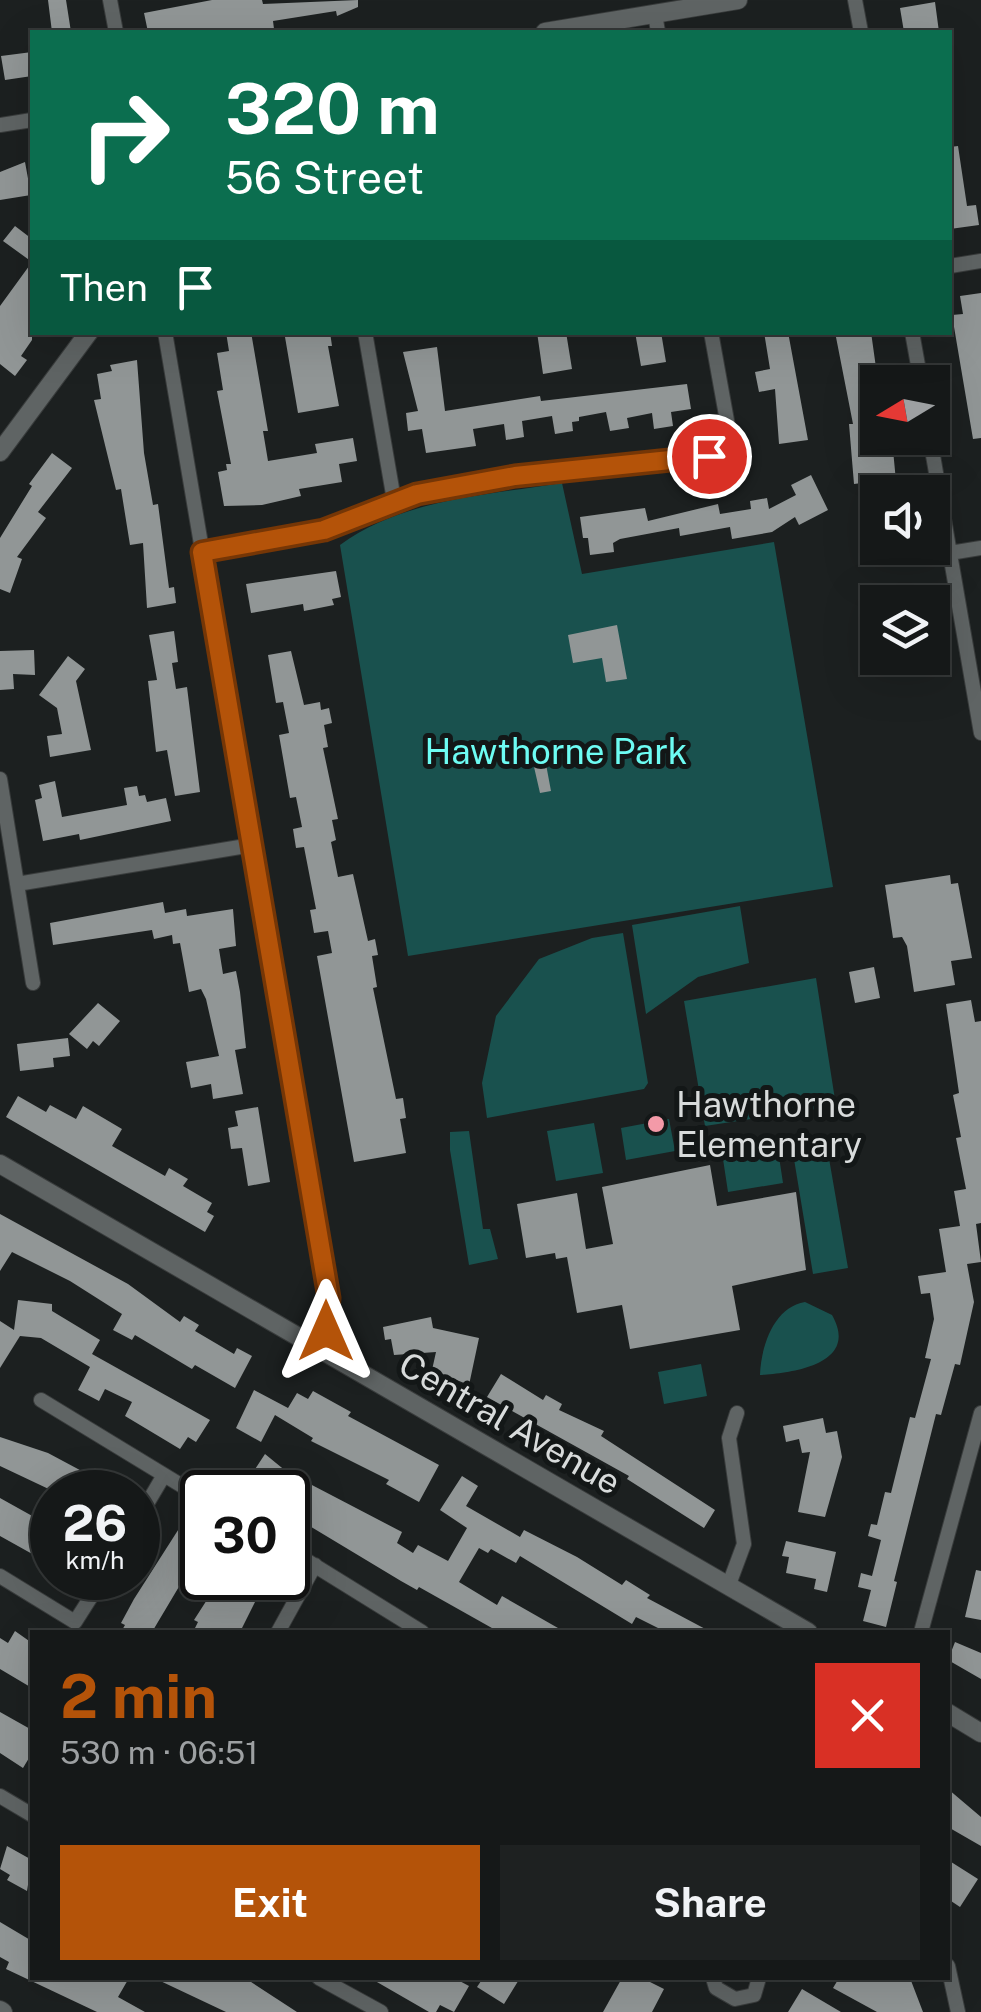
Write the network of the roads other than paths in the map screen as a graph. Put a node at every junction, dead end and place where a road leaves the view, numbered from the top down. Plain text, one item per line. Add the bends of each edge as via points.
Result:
1 (110, 0) edge
2 (738, 0) edge
3 (855, 0) edge
4 (656, 23) edge
5 (116, 30) edge
6 (569, 30) edge
7 (860, 30) edge
8 (30, 120) edge
9 (0, 126) edge
10 (981, 261) edge
11 (952, 266) edge
12 (87, 335) edge
13 (166, 335) edge
14 (366, 335) edge
15 (713, 335) edge
16 (913, 335) edge
17 (918, 365) edge
18 (0, 452) edge
19 (394, 500) junction
20 (981, 548) edge
21 (202, 552) junction
22 (950, 554) joint
23 (981, 733) edge
24 (0, 780) edge
25 (252, 845) junction
26 (16, 884) junction
27 (33, 983) dead end
28 (0, 1164) edge
29 (320, 1352) junction
30 (40, 1400) dead end
31 (737, 1413) dead end
32 (981, 1414) edge
33 (164, 1475) junction
34 (160, 1482) edge
35 (180, 1485) edge
36 (310, 1563) edge
37 (314, 1565) junction
38 (0, 1576) edge
39 (728, 1587) junction
40 (30, 1594) edge
41 (40, 1600) edge
42 (89, 1600) edge
43 (279, 1630) edge
44 (419, 1630) edge
45 (804, 1630) edge
46 (923, 1630) edge
47 (950, 1714) edge
48 (981, 1733) edge
49 (0, 1796) edge
50 (30, 1814) edge
51 (950, 1975) edge
52 (323, 1980) edge
53 (714, 1980) edge
54 (758, 1980) edge
55 (380, 2012) edge
56 (958, 2012) edge

1 - 5 street
2 - 4 street
3 - 7 street
4 - 6 street
8 - 9 street
10 - 11 street
12 - 18 street
13 - 21 street
14 - 19 street
15 - 19 street via 733,454 515,476
16 - 17 street
19 - 21 street via 324,530
20 - 22 street
21 - 25 street
22 - 23 street
24 - 26 street
25 - 26 street
25 - 29 street via 329,1298
26 - 27 street
28 - 29 street, Central Avenue
29 - 39 street, Central Avenue
30 - 33 street
31 - 39 street via 729,1438 744,1544
32 - 46 street
33 - 34 street
33 - 35 street
36 - 37 street
37 - 43 street
37 - 44 street
38 - 40 street
39 - 45 street, Central Avenue
41 - 42 street via 76,1622
47 - 48 street
49 - 50 street
51 - 56 street
52 - 55 street
53 - 54 street via 735,1999 754,1995

